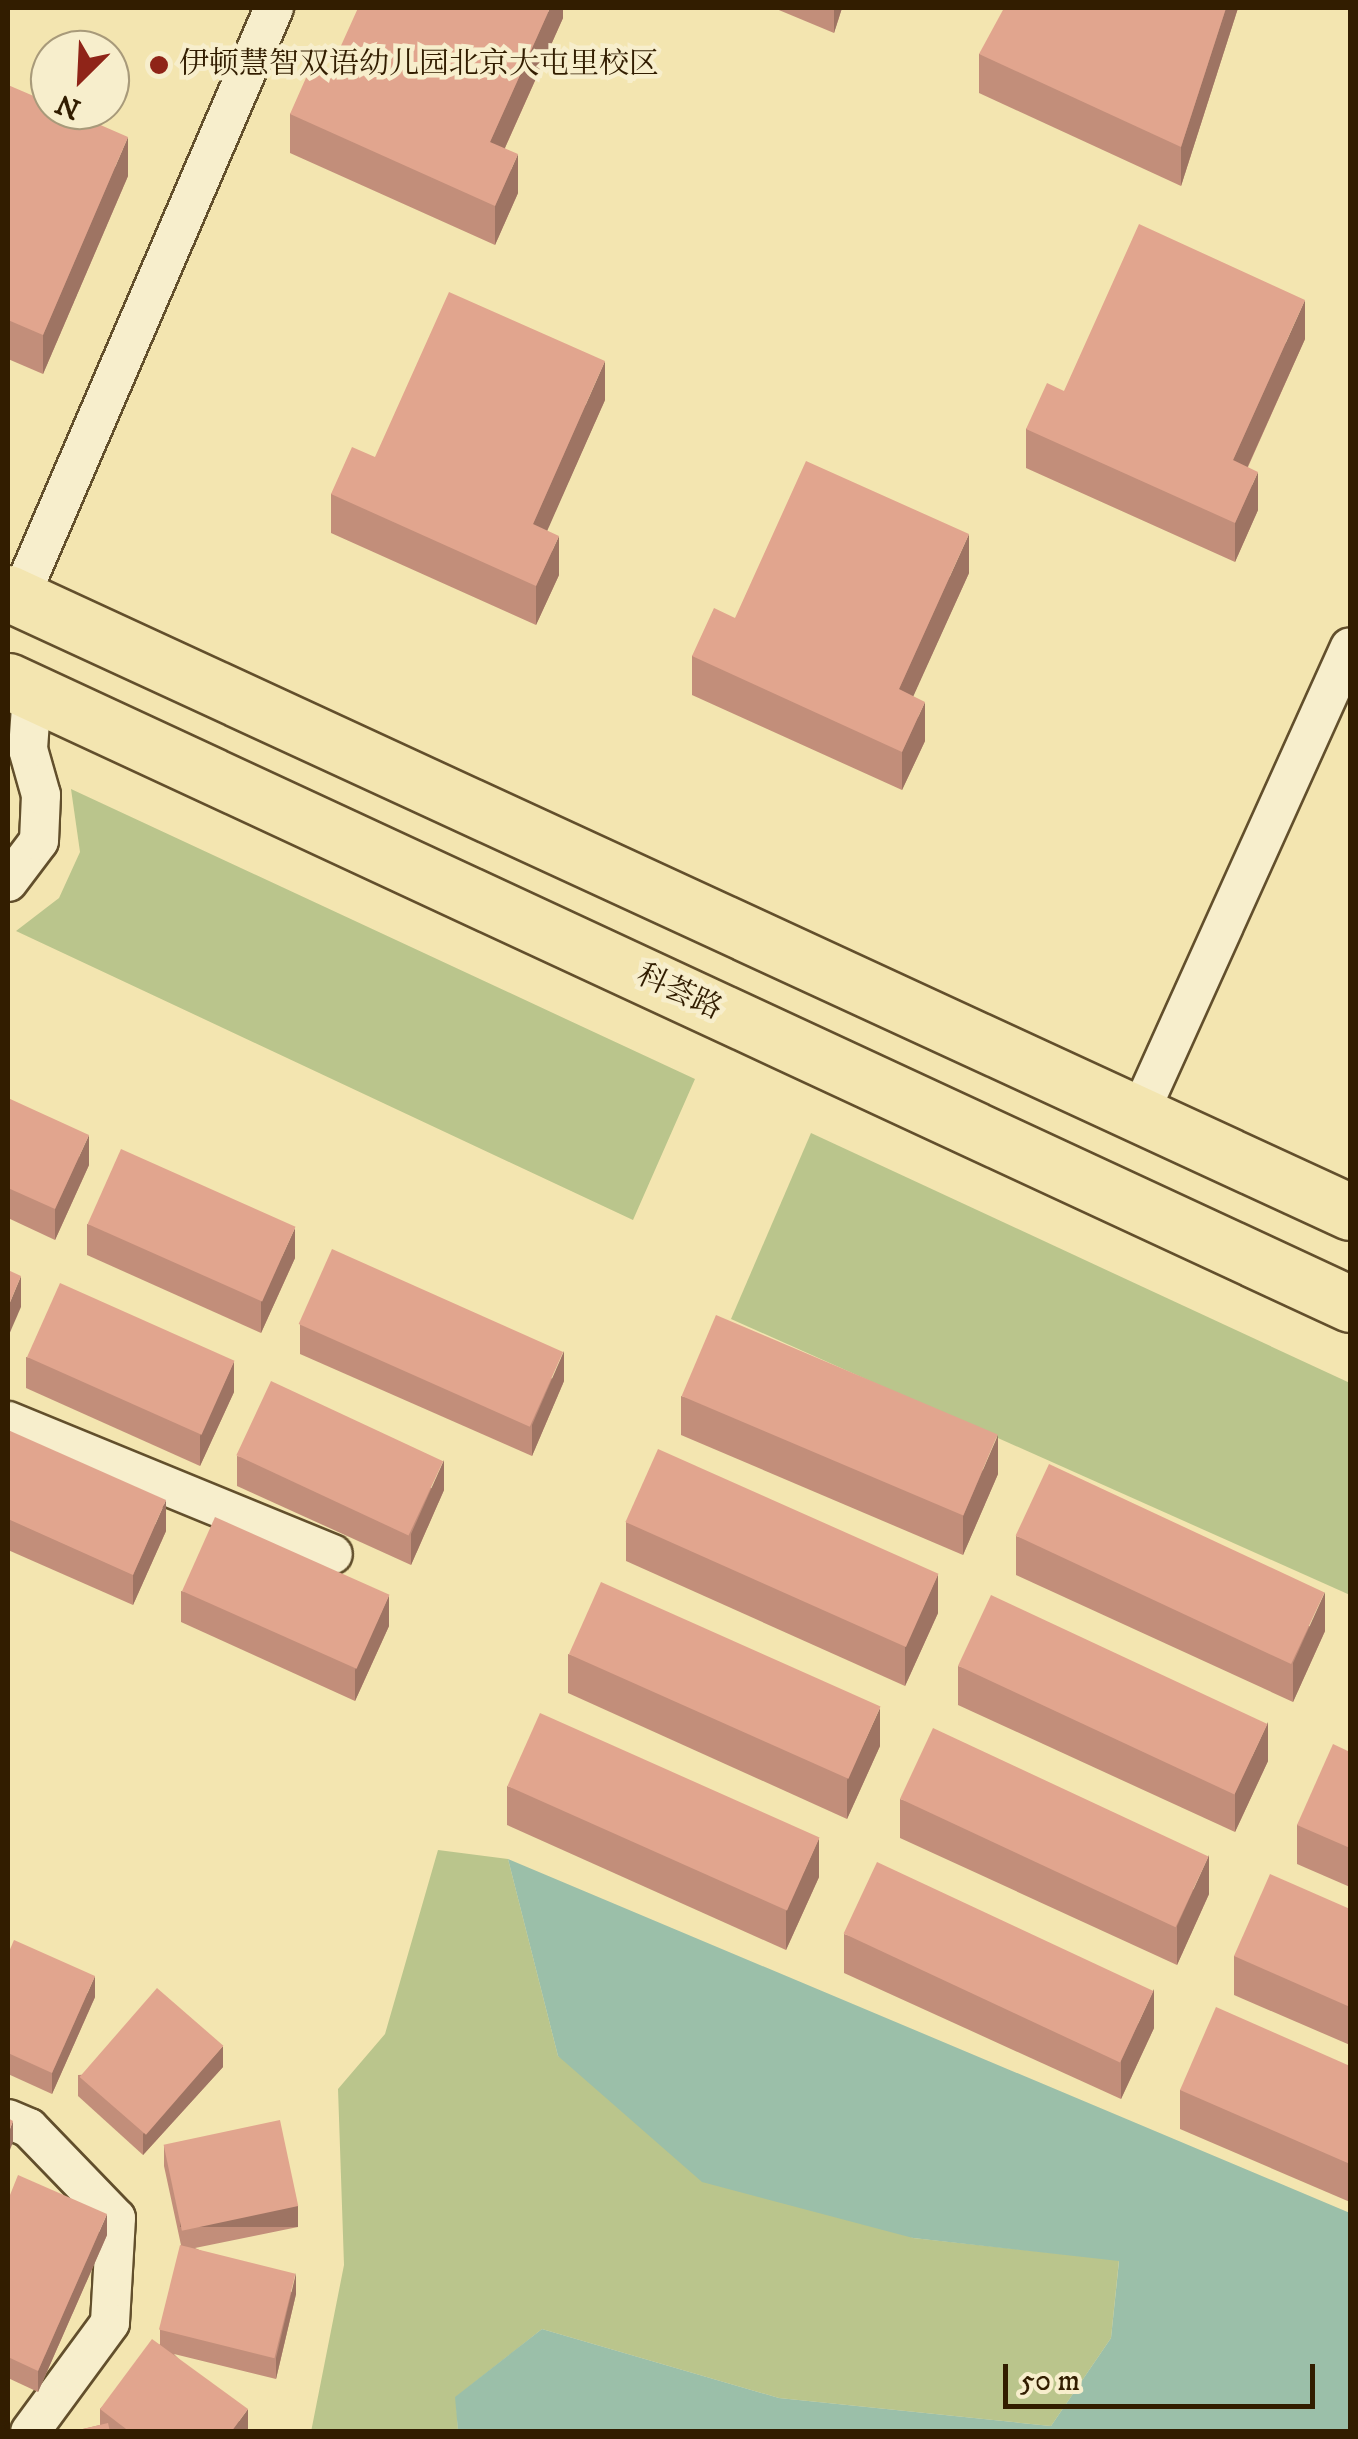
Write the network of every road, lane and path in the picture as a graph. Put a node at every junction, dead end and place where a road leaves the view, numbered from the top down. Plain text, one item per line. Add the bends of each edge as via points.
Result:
1 (274, 8) edge
2 (13, 596) edge
3 (1350, 647) edge
4 (16, 689) edge
5 (8, 882) edge
6 (1139, 1114) junction
7 (1350, 1212) edge
8 (1350, 1304) edge
9 (8, 1421) edge
10 (334, 1554) dead end
11 (8, 2119) edge
12 (30, 2432) edge

1 - 2 street
2 - 6 main road
3 - 6 street
4 - 5 street via 42,795 38,841
4 - 8 main road, 科荟路
6 - 7 main road
9 - 10 street
11 - 12 street via 29,2128 116,2218 110,2324

